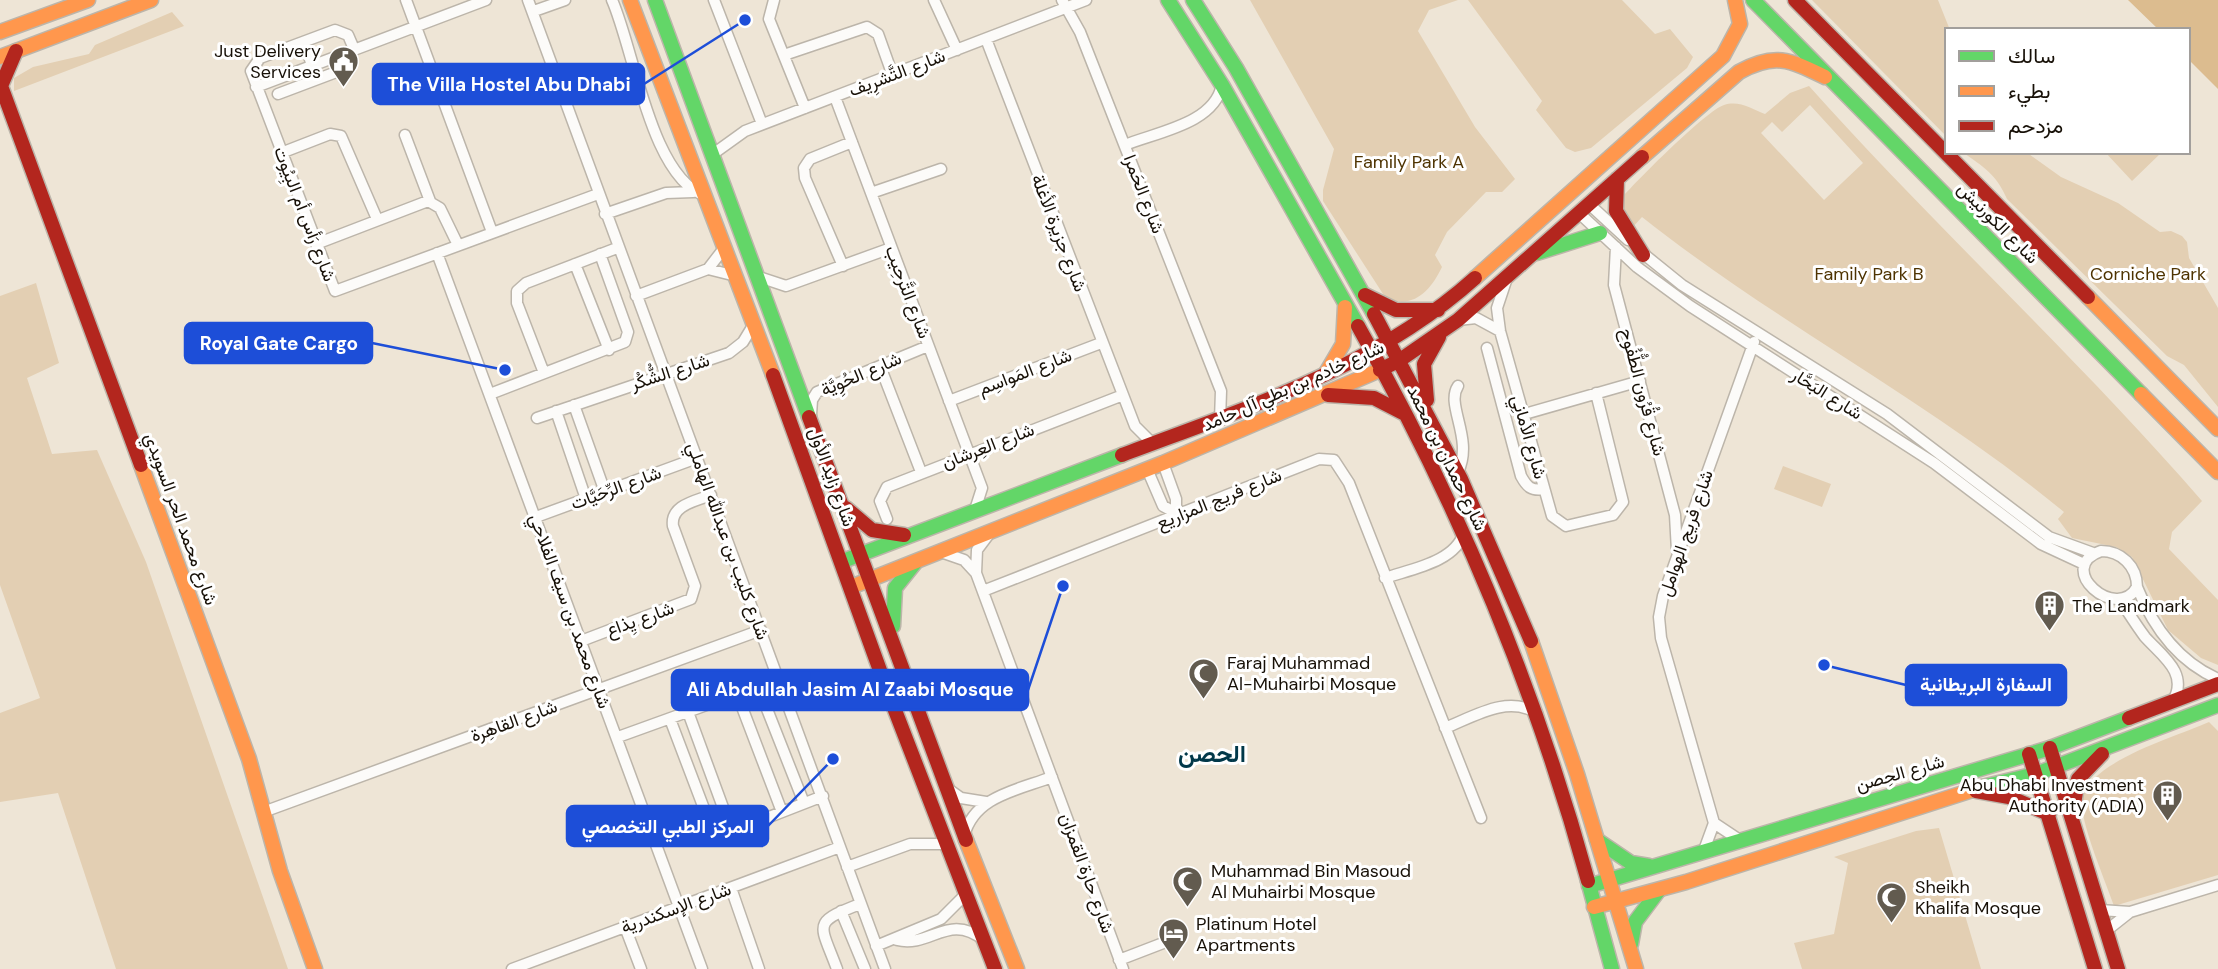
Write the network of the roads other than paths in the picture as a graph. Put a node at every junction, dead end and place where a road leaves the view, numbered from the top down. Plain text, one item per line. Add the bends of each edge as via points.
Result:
1 (88, 0) edge
2 (151, 0) edge
3 (406, 0) edge
4 (445, 0) edge
5 (486, 0) edge
6 (565, 0) edge
7 (612, 0) edge
8 (630, 0) edge
9 (655, 0) edge
10 (714, 0) edge
11 (774, 0) edge
12 (934, 0) edge
13 (1086, 0) edge
14 (1168, 0) edge
15 (1193, 0) edge
16 (1735, 0) edge
17 (1753, 0) edge
18 (1795, 0) edge
19 (68, 4) edge
20 (531, 4) edge
21 (1065, 4) edge
22 (449, 13) junction
23 (416, 26) junction
24 (0, 32) edge
25 (986, 39) junction
26 (304, 41) junction
27 (354, 49) junction
28 (957, 50) junction
29 (16, 51) junction
30 (784, 55) junction
31 (1723, 56) junction
32 (0, 57) edge
33 (308, 67) junction
34 (339, 71) dead end
35 (1739, 72) junction
36 (893, 76) junction
37 (1830, 79) junction
38 (308, 82) junction
39 (1, 85) edge
40 (1222, 85) junction
41 (256, 87) junction
42 (278, 94) dead end
43 (835, 97) junction
44 (805, 108) junction
45 (762, 124) junction
46 (405, 135) dead end
47 (852, 142) junction
48 (1125, 145) junction
49 (1945, 152) edge
50 (281, 153) junction
51 (713, 154) junction
52 (1947, 154) edge
53 (941, 169) dead end
54 (674, 171) junction
55 (1617, 179) junction
56 (666, 193) junction
57 (871, 193) junction
58 (598, 194) junction
59 (699, 194) junction
60 (430, 201) junction
61 (1584, 209) junction
62 (605, 214) junction
63 (377, 219) junction
64 (492, 232) junction
65 (1600, 233) junction
66 (316, 244) junction
67 (458, 246) junction
68 (725, 247) junction
69 (1616, 247) junction
70 (617, 248) junction
71 (891, 248) junction
72 (438, 253) junction
73 (600, 254) junction
74 (1530, 255) junction
75 (1636, 257) junction
76 (575, 264) junction
77 (843, 266) junction
78 (708, 269) junction
79 (1614, 269) junction
80 (1508, 275) junction
81 (736, 276) junction
82 (759, 277) junction
83 (1365, 295) junction
84 (636, 296) junction
85 (1344, 302) junction
86 (1440, 309) junction
87 (1458, 320) junction
88 (754, 324) junction
89 (1500, 331) junction
90 (1444, 332) junction
91 (1764, 337) junction
92 (1101, 342) junction
93 (1390, 342) junction
94 (928, 346) junction
95 (1487, 348) dead end
96 (1756, 349) junction
97 (609, 350) junction
98 (1371, 351) junction
99 (1400, 360) junction
100 (880, 366) junction
101 (1381, 369) junction
102 (544, 373) junction
103 (666, 375) junction
104 (1321, 378) junction
105 (1640, 381) junction
106 (1514, 385) junction
107 (1458, 386) dead end
108 (1221, 391) junction
109 (1597, 393) junction
110 (490, 394) junction
111 (1123, 394) junction
112 (1323, 394) junction
113 (949, 401) junction
114 (1503, 402) junction
115 (575, 405) junction
116 (556, 411) junction
117 (1242, 411) junction
118 (811, 415) junction
119 (1406, 415) junction
120 (1430, 415) junction
121 (1521, 415) junction
122 (537, 418) dead end
123 (1894, 419) junction
124 (1220, 420) junction
125 (1135, 426) junction
126 (1883, 428) junction
127 (2218, 429) edge
128 (1153, 444) junction
129 (1134, 452) junction
130 (969, 453) junction
131 (697, 458) junction
132 (1163, 463) junction
133 (1147, 469) junction
134 (1458, 471) junction
135 (920, 472) junction
136 (2218, 472) edge
137 (982, 488) junction
138 (1544, 489) junction
139 (605, 492) junction
140 (711, 495) junction
141 (586, 499) junction
142 (1004, 499) junction
143 (843, 504) junction
144 (975, 510) junction
145 (1675, 514) junction
146 (536, 517) junction
147 (887, 519) dead end
148 (1689, 522) junction
149 (992, 532) junction
150 (1464, 532) junction
151 (912, 534) junction
152 (940, 552) junction
153 (2093, 553) junction
154 (862, 554) junction
155 (1678, 556) junction
156 (920, 558) junction
157 (843, 561) junction
158 (2084, 564) junction
159 (976, 573) junction
160 (1385, 578) junction
161 (871, 579) junction
162 (851, 587) junction
163 (2137, 587) junction
164 (983, 591) junction
165 (2120, 600) junction
166 (761, 631) junction
167 (893, 638) junction
168 (582, 640) junction
169 (2218, 681) edge
170 (599, 690) junction
171 (739, 693) junction
172 (2173, 701) junction
173 (2215, 708) edge
174 (688, 712) junction
175 (1537, 713) junction
176 (670, 719) junction
177 (1445, 727) junction
178 (618, 737) junction
179 (2111, 747) junction
180 (2050, 748) junction
181 (2029, 754) junction
182 (2056, 768) junction
183 (2036, 774) junction
184 (1052, 777) junction
185 (947, 788) junction
186 (1972, 790) junction
187 (823, 796) junction
188 (986, 802) junction
189 (804, 803) junction
190 (266, 811) junction
191 (782, 812) junction
192 (2049, 814) junction
193 (1480, 818) dead end
194 (2073, 820) junction
195 (1714, 822) junction
196 (729, 833) junction
197 (964, 836) junction
198 (1597, 840) junction
199 (1741, 841) junction
200 (946, 844) junction
201 (840, 847) junction
202 (1703, 853) junction
203 (847, 867) junction
204 (1654, 867) junction
205 (1610, 880) junction
206 (2218, 885) edge
207 (1589, 886) junction
208 (731, 888) junction
209 (1659, 890) junction
210 (965, 895) junction
211 (1616, 901) junction
212 (860, 904) junction
213 (679, 907) junction
214 (1594, 907) junction
215 (2100, 910) junction
216 (841, 911) junction
217 (2130, 912) junction
218 (625, 927) junction
219 (2106, 931) junction
220 (897, 940) junction
221 (1171, 940) dead end
222 (985, 941) junction
223 (876, 946) junction
224 (1630, 949) junction
225 (1121, 965) edge
226 (525, 967) edge
227 (314, 969) edge
228 (512, 969) edge
229 (641, 969) edge
230 (702, 969) edge
231 (759, 969) edge
232 (837, 969) edge
233 (865, 969) edge
234 (885, 969) edge
235 (995, 969) edge
236 (1017, 969) edge
237 (1612, 969) edge
238 (1636, 969) edge
239 (2095, 969) edge
240 (2118, 969) edge

1 - 19 main road
2 - 29 main road
3 - 23 street
4 - 22 street
5 - 22 street
6 - 20 street, شارع كليب بن عبدالله الهاملي
7 - 54 street via 651,120
8 - 59 main road, شارع زايد الأول
9 - 51 main road, شارع زايد الأول
10 - 45 street
11 - 30 street via 769,19
12 - 28 street
13 - 21 street, شارع التَّشرِيف
14 - 40 main road, شارع حمدان بن محمد
15 - 83 main road, شارع حمدان بن محمد via 1224,43
16 - 31 main road, شارع خادم بن بطي آل حامد via 1740,24
17 - 37 main road, شارع الكورنيش
18 - 49 main road, شارع الكورنيش
19 - 24 main road
20 - 58 street, شارع كليب بن عبدالله الهاملي
21 - 25 street, شارع التَّشرِيف
21 - 48 street, شارع الحَمرا
22 - 23 street
23 - 27 street
23 - 64 street
25 - 28 street, شارع التَّشرِيف
25 - 92 street, شارع جزيرة الأغلة
26 - 27 street via 340,30
26 - 33 street
26 - 41 street via 255,62 251,74
27 - 33 street
28 - 36 street, شارع التَّشرِيف
29 - 32 main road
29 - 39 main road, شارع محمد الحر السويدي
30 - 36 street via 867,27 878,34
30 - 44 street
31 - 35 main road via 1737,57
31 - 86 main road, شارع خادم بن بطي آل حامد
33 - 38 street
33 - 41 street
34 - 38 street
35 - 37 main road, شارع خادم بن بطي آل حامد via 1776,57
35 - 55 main road, شارع خادم بن بطي آل حامد
36 - 43 street, شارع التَّشرِيف
37 - 136 main road, شارع الكورنيش
38 - 42 street
39 - 190 main road, شارع محمد الحر السويدي
40 - 48 street via 1215,104 1204,114
40 - 85 main road, شارع حمدان بن محمد
41 - 50 street, شارع رَأس أم البِيُوت
43 - 44 street, شارع التَّشرِيف
43 - 47 street, شارع التَّرحِيب
44 - 45 street, شارع التَّشرِيف
45 - 51 street, شارع التَّشرِيف via 734,135
46 - 60 street
47 - 57 street, شارع التَّرحِيب
47 - 77 street via 810,159 804,168
48 - 108 street, شارع الحَمرا
50 - 63 street via 330,134 341,136
50 - 66 street, شارع رَأس أم البِيُوت
51 - 82 main road, شارع زايد الأول
52 - 127 main road, شارع الكورنيش
53 - 57 street
54 - 56 street
54 - 59 street
55 - 61 main road, شارع خادم بن بطي آل حامد
55 - 75 main road via 1614,209
56 - 59 street
56 - 62 street
57 - 71 street, شارع التَّرحِيب
58 - 62 street, شارع كليب بن عبدالله الهاملي
58 - 64 street, شارع رَأس أم البِيُوت
59 - 68 main road, شارع زايد الأول
60 - 63 street
60 - 67 street via 440,208
61 - 65 street, شارع البَحَّار
61 - 74 main road, شارع خادم بن بطي آل حامد
61 - 75 street, شارع البَحَّار
62 - 70 street, شارع كليب بن عبدالله الهاملي
63 - 66 street
64 - 67 street, شارع رَأس أم البِيُوت
65 - 69 street, شارع البَحَّار
65 - 74 main road
66 - 72 street, شارع رَأس أم البِيُوت via 335,291
67 - 72 street, شارع رَأس أم البِيُوت
68 - 78 street
68 - 81 main road, شارع زايد الأول
69 - 75 street, شارع البَحَّار
69 - 79 street, شارع قُرُون الطُّفُوح
70 - 73 street
70 - 84 street, شارع كليب بن عبدالله الهاملي
71 - 77 street
71 - 94 street, شارع التَّرحِيب
72 - 110 street, شارع محمد بن سيف الفلاحي
73 - 76 street
73 - 97 street via 628,332 622,345
74 - 80 main road, شارع خادم بن بطي آل حامد
75 - 79 street
75 - 91 street, شارع البَحَّار
75 - 96 street, شارع البَحَّار via 1668,291
76 - 97 street
76 - 102 street via 517,290 517,303
77 - 82 street via 786,286
78 - 81 street
78 - 84 street
79 - 105 street, شارع قُرُون الطُّفُوح via 1614,285
80 - 87 main road, شارع خادم بن بطي آل حامد
80 - 89 street, شارع الأمانِي via 1497,308
81 - 88 main road, شارع زايد الأول
82 - 118 main road, شارع زايد الأول
83 - 86 main road via 1396,310
83 - 93 main road, شارع حمدان بن محمد
84 - 103 street, شارع كليب بن عبدالله الهاملي
85 - 98 main road, شارع حمدان بن محمد
85 - 104 main road via 1343,344
86 - 93 main road, شارع خادم بن بطي آل حامد
87 - 89 street via 1476,318
87 - 90 main road, شارع خادم بن بطي آل حامد
88 - 103 street, شارع الشُّكُر via 729,353
88 - 157 main road, شارع زايد الأول
89 - 106 street, شارع الأمانِي
90 - 99 main road, شارع خادم بن بطي آل حامد
90 - 120 main road via 1424,364
91 - 96 street, شارع فريج الهوامل
91 - 123 street, شارع البَحَّار
92 - 111 street, شارع جزيرة الأغلة
92 - 113 street, شارع المَواسِم
93 - 98 main road, شارع خادم بن بطي آل حامد
93 - 99 main road, شارع حمدان بن محمد
94 - 100 street, شارع الحُوِيَّة
94 - 113 street, شارع التَّرحِيب
95 - 114 street
96 - 126 street, شارع البَحَّار
96 - 148 street, شارع فريج الهوامل via 1745,367
97 - 102 street
98 - 101 main road, شارع حمدان بن محمد
98 - 104 main road, شارع خادم بن بطي آل حامد
99 - 101 main road, شارع خادم بن بطي آل حامد
99 - 120 main road, شارع حمدان بن محمد
100 - 118 street, شارع الحُوِيَّة via 817,392
100 - 135 street, شارع العِرشان
101 - 112 main road, شارع خادم بن بطي آل حامد
101 - 119 main road, شارع حمدان بن محمد
102 - 110 street
103 - 115 street, شارع الشُّكُر
103 - 131 street, شارع كليب بن عبدالله الهاملي
104 - 117 main road, شارع خادم بن بطي آل حامد
105 - 109 street
105 - 145 street, شارع قُرُون الطُّفُوح
106 - 114 street, شارع الأمانِي
106 - 121 street, شارع الأمانِي
107 - 134 street via 1454,400 1465,450
108 - 117 street, شارع الحَمرا
108 - 124 street, شارع الحَمرا
109 - 121 street
109 - 138 street, شارع الأمانِي via 1623,496 1621,507 1613,515 1566,526 1552,516
110 - 146 street, شارع محمد بن سيف الفلاحي
111 - 125 street, شارع جزيرة الأغلة
111 - 130 street, شارع العِرشان
112 - 119 main road via 1374,398
112 - 132 main road, شارع خادم بن بطي آل حامد
113 - 130 street, شارع التَّرحِيب
114 - 138 street, شارع الأمانِي via 1521,476 1527,487
115 - 116 street, شارع الشُّكُر
115 - 139 street
116 - 122 street, شارع الشُّكُر
116 - 141 street
117 - 124 main road, شارع خادم بن بطي آل حامد
118 - 143 main road, شارع زايد الأول
119 - 150 main road, شارع حمدان بن محمد
120 - 134 main road, شارع حمدان بن محمد
121 - 138 street, شارع الأمانِي
123 - 126 street
123 - 153 street, شارع البَحَّار via 2049,537
124 - 128 main road, شارع خادم بن بطي آل حامد
125 - 128 street, شارع جزيرة الأغلة
125 - 129 street, شارع جزيرة الأغلة
126 - 158 street, شارع البَحَّار via 2041,544
128 - 129 main road, شارع خادم بن بطي آل حامد
129 - 142 main road, شارع خادم بن بطي آل حامد
130 - 135 street, شارع العِرشان
130 - 137 street, شارع التَّرحِيب
131 - 139 street, شارع الرِّحَيَّات
131 - 140 street, شارع كليب بن عبدالله الهاملي
132 - 133 main road, شارع خادم بن بطي آل حامد
132 - 133 street via 1176,499 1176,513 1163,506
133 - 149 main road, شارع خادم بن بطي آل حامد
134 - 198 main road, شارع حمدان بن محمد via 1508,583
135 - 147 street via 884,490 880,501
137 - 142 street
137 - 144 street
139 - 141 street, شارع الرِّحَيَّات
140 - 166 street, شارع كليب بن عبدالله الهاملي
140 - 168 street, شارع يِذاع via 678,509 673,516 695,586 691,599
141 - 146 street, شارع الرِّحَيَّات
142 - 144 main road, شارع خادم بن بطي آل حامد
143 - 151 main road via 876,532
143 - 154 main road, شارع زايد الأول
144 - 151 main road, شارع خادم بن بطي آل حامد
145 - 148 street via 1680,521
145 - 155 street, شارع قُرُون الطُّفُوح
146 - 168 street, شارع محمد بن سيف الفلاحي
148 - 155 street, شارع فريج الهوامل
149 - 152 main road, شارع خادم بن بطي آل حامد
149 - 159 street via 977,550
150 - 160 street via 1450,553
150 - 175 main road, شارع حمدان بن محمد
151 - 154 main road, شارع خادم بن بطي آل حامد
152 - 156 main road, شارع خادم بن بطي آل حامد
152 - 159 street via 964,560
153 - 158 street
153 - 163 street via 2109,551 2124,559 2133,568
154 - 157 main road, شارع خادم بن بطي آل حامد
154 - 161 main road, شارع زايد الأول
155 - 195 street, شارع فريج الهوامل via 1660,606 1661,638
156 - 161 main road, شارع خادم بن بطي آل حامد
156 - 167 main road via 895,588
157 - 162 main road, شارع زايد الأول
158 - 165 street via 2083,574 2095,589
159 - 164 street, شارع حارة القمزان
160 - 164 street, شارع فريج المزاريع via 1342,468 1324,457
160 - 177 street, شارع فريج المزاريع
161 - 162 main road, شارع خادم بن بطي آل حامد
161 - 167 main road, شارع زايد الأول
162 - 200 main road, شارع زايد الأول
163 - 165 street
163 - 169 street via 2157,630 2183,657
164 - 184 street, شارع حارة القمزان
165 - 172 street via 2176,672 2178,690
166 - 170 street, شارع القاهِرة
166 - 187 street, شارع كليب بن عبدالله الهاملي
167 - 185 main road, شارع زايد الأول
168 - 170 street, شارع محمد بن سيف الفلاحي
169 - 172 main road, شارع الحِصن
170 - 178 street, شارع محمد بن سيف الفلاحي
170 - 190 street, شارع القاهِرة
171 - 174 street
171 - 189 street via 754,692 763,699
171 - 191 street
172 - 180 main road, شارع الحِصن
173 - 179 main road, شارع الحِصن
174 - 176 street
174 - 196 street
175 - 177 street via 1521,705 1503,706
175 - 207 main road, شارع حمدان بن محمد
176 - 178 street
176 - 196 street via 712,830 717,835
177 - 193 street, شارع فريج المزاريع
178 - 213 street, شارع محمد بن سيف الفلاحي
179 - 182 main road, شارع الحِصن
179 - 194 main road via 2078,779
180 - 181 main road, شارع الحِصن
180 - 182 main road
181 - 183 main road
181 - 199 main road, شارع الحِصن
182 - 183 main road, شارع الحِصن
182 - 194 main road
183 - 186 main road, شارع الحِصن
183 - 192 main road
184 - 188 street
184 - 225 street, شارع حارة القمزان
185 - 188 street via 961,798
185 - 197 main road, شارع زايد الأول
186 - 192 main road via 2009,797
186 - 209 main road, شارع الحِصن
187 - 189 street
187 - 201 street, شارع كليب بن عبدالله الهاملي
188 - 197 street via 972,817
189 - 191 street
190 - 227 main road, شارع محمد الحر السويدي via 280,871
191 - 196 street
192 - 239 main road
194 - 215 main road
195 - 199 street
195 - 202 street
197 - 236 main road, شارع زايد الأول
198 - 204 main road via 1630,863
198 - 205 main road, شارع حمدان بن محمد
199 - 202 main road, شارع الحِصن
200 - 203 street via 910,844
200 - 210 main road, شارع زايد الأول
201 - 203 street, شارع كليب بن عبدالله الهاملي
201 - 208 street, شارع الإسكندرية
202 - 204 main road, شارع الحِصن
203 - 212 street, شارع كليب بن عبدالله الهاملي
204 - 205 main road, شارع الحِصن
205 - 207 main road, شارع الحِصن
205 - 211 main road, شارع حمدان بن محمد
206 - 217 street
207 - 214 main road, شارع حمدان بن محمد
208 - 213 street, شارع الإسكندرية
208 - 231 street
209 - 211 main road, شارع الحِصن
209 - 224 main road via 1635,922
210 - 220 street via 948,915
210 - 222 main road, شارع زايد الأول
211 - 214 main road, شارع الحِصن
211 - 224 main road, شارع حمدان بن محمد
212 - 216 street
212 - 223 street, شارع كليب بن عبدالله الهاملي
213 - 218 street, شارع الإسكندرية
213 - 230 street, شارع محمد بن سيف الفلاحي
214 - 237 main road, شارع حمدان بن محمد
215 - 217 street
215 - 219 main road
216 - 232 street via 822,926
216 - 233 street
217 - 219 street
218 - 226 street, شارع الإسكندرية
218 - 229 street
219 - 240 main road
220 - 222 street via 911,942 959,928
220 - 223 street
221 - 225 street
222 - 235 main road, شارع زايد الأول
223 - 234 street, شارع كليب بن عبدالله الهاملي
224 - 238 main road, شارع حمدان بن محمد
226 - 228 street, شارع الإسكندرية

